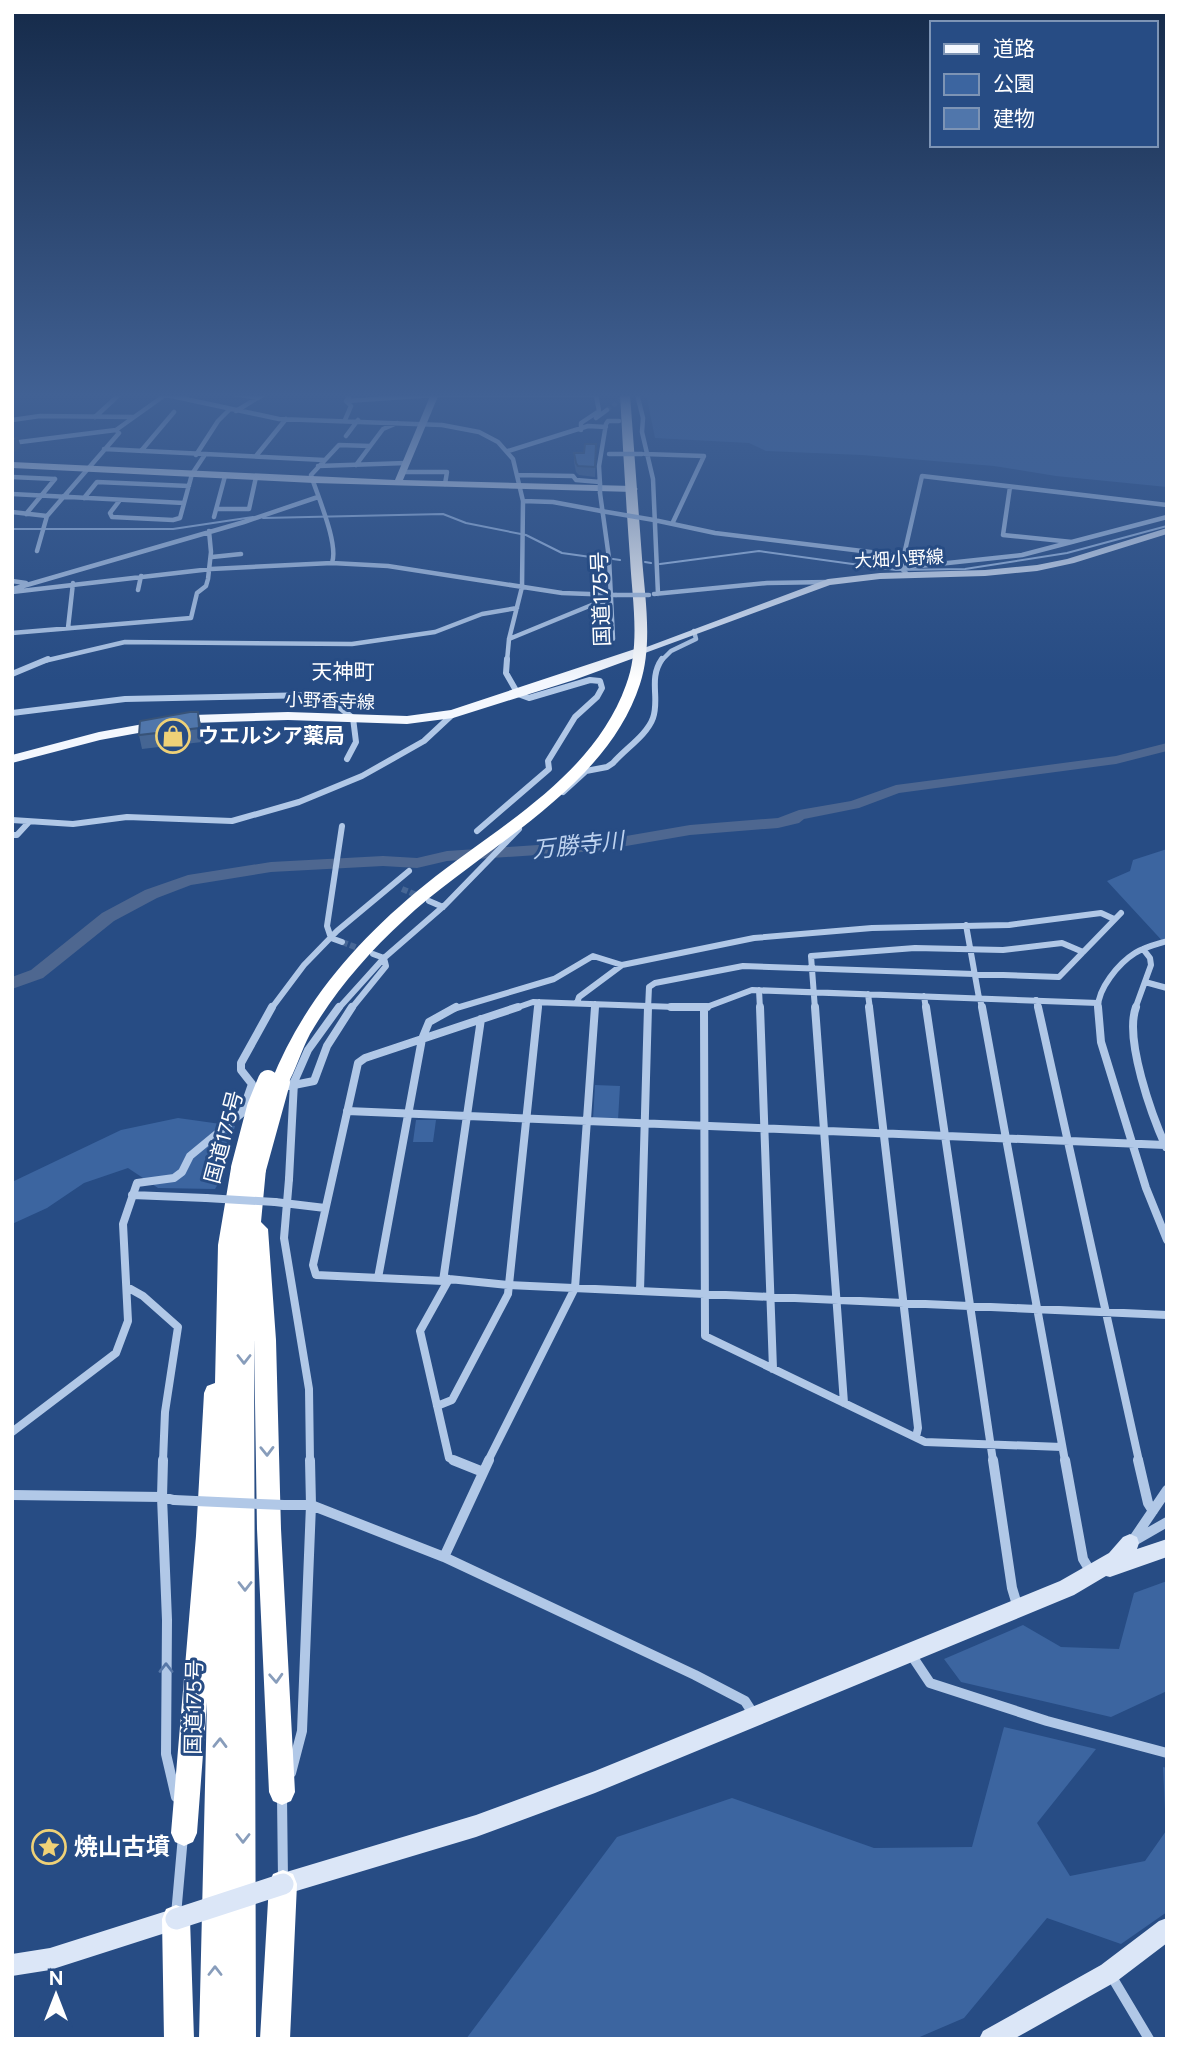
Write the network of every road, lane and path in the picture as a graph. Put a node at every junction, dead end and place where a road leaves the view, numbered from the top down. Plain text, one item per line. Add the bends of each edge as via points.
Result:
1 (627, 489) edge
2 (46, 490) edge
3 (68, 490) edge
4 (91, 490) edge
5 (188, 490) edge
6 (221, 490) edge
7 (253, 490) edge
8 (316, 490) edge
9 (520, 490) edge
10 (600, 490) edge
11 (653, 490) edge
12 (688, 490) edge
13 (919, 490) edge
14 (1010, 490) edge
15 (1034, 490) edge
16 (12, 494) edge
17 (41, 495) junction
18 (62, 497) junction
19 (317, 497) junction
20 (84, 498) junction
21 (120, 500) junction
22 (523, 501) junction
23 (184, 503) junction
24 (1167, 505) edge
25 (216, 509) junction
26 (601, 511) junction
27 (12, 512) edge
28 (26, 514) junction
29 (47, 516) junction
30 (214, 517) dead end
31 (1167, 517) edge
32 (654, 520) junction
33 (673, 522) junction
34 (209, 531) junction
35 (1167, 531) edge
36 (1075, 542) junction
37 (37, 551) dead end
38 (240, 554) dead end
39 (902, 556) junction
40 (212, 557) junction
41 (331, 563) junction
42 (211, 569) junction
43 (904, 571) junction
44 (141, 576) junction
45 (12, 581) edge
46 (828, 582) junction
47 (26, 583) junction
48 (74, 583) junction
49 (40, 587) junction
50 (522, 587) junction
51 (12, 590) edge
52 (138, 590) dead end
53 (658, 594) junction
54 (612, 598) junction
55 (517, 608) junction
56 (68, 628) junction
57 (694, 631) junction
58 (12, 633) edge
59 (509, 639) junction
60 (613, 639) dead end
61 (636, 652) junction
62 (12, 674) edge
63 (518, 694) junction
64 (12, 713) edge
65 (453, 714) junction
66 (352, 720) junction
67 (12, 759) edge
68 (347, 759) dead end
69 (12, 820) edge
70 (29, 822) junction
71 (342, 826) dead end
72 (477, 831) dead end
73 (12, 835) edge
74 (409, 871) dead end
75 (429, 901) tunnel mouth
76 (443, 907) junction
77 (1121, 913) dead end
78 (1114, 919) junction
79 (966, 925) junction
80 (331, 938) junction
81 (1167, 941) edge
82 (342, 942) tunnel mouth
83 (1143, 949) junction
84 (970, 950) junction
85 (1083, 952) junction
86 (373, 954) tunnel mouth
87 (384, 958) junction
88 (622, 965) junction
89 (811, 969) junction
90 (974, 974) junction
91 (1145, 982) junction
92 (1167, 988) edge
93 (759, 990) junction
94 (813, 992) junction
95 (868, 994) junction
96 (924, 996) junction
97 (979, 998) junction
98 (1035, 1000) junction
99 (539, 1002) junction
100 (577, 1003) junction
101 (1098, 1003) junction
102 (595, 1004) junction
103 (650, 1006) junction
104 (704, 1008) junction
105 (481, 1019) junction
106 (422, 1039) junction
107 (273, 1082) junction
108 (347, 1111) junction
109 (408, 1114) junction
110 (467, 1116) junction
111 (526, 1119) junction
112 (587, 1121) junction
113 (646, 1124) junction
114 (704, 1126) junction
115 (764, 1128) junction
116 (824, 1131) junction
117 (884, 1133) junction
118 (945, 1136) junction
119 (1005, 1138) junction
120 (1066, 1140) junction
121 (1133, 1143) junction
122 (1166, 1146) edge
123 (250, 1175) junction
124 (132, 1195) junction
125 (287, 1203) junction
126 (325, 1208) junction
127 (232, 1214) junction
128 (1163, 1221) edge
129 (1167, 1240) edge
130 (378, 1278) junction
131 (446, 1280) junction
132 (508, 1284) junction
133 (127, 1287) junction
134 (575, 1288) junction
135 (640, 1291) junction
136 (705, 1294) junction
137 (770, 1297) junction
138 (837, 1300) junction
139 (903, 1303) junction
140 (971, 1306) junction
141 (1036, 1309) junction
142 (1104, 1312) junction
143 (1167, 1315) edge
144 (773, 1369) junction
145 (844, 1403) junction
146 (437, 1406) junction
147 (12, 1432) edge
148 (916, 1437) junction
149 (991, 1446) junction
150 (1062, 1447) junction
151 (483, 1472) junction
152 (1167, 1490) edge
153 (12, 1495) edge
154 (162, 1497) junction
155 (312, 1505) junction
156 (1153, 1511) junction
157 (1167, 1522) edge
158 (1130, 1543) junction
159 (1167, 1548) edge
160 (444, 1557) junction
161 (1092, 1574) junction
162 (1018, 1609) junction
163 (910, 1653) junction
164 (755, 1716) junction
165 (1167, 1753) edge
166 (282, 1792) junction
167 (184, 1833) junction
168 (282, 1884) junction
169 (176, 1919) junction
170 (1167, 1929) edge
171 (12, 1965) edge
172 (1110, 1973) junction
173 (179, 2039) edge
174 (214, 2039) edge
175 (241, 2039) edge
176 (275, 2039) edge
177 (991, 2039) edge
178 (1150, 2039) edge

1 - 61 highway, 国道175号
2 - 17 street
3 - 18 street
4 - 20 street
5 - 23 street
6 - 25 street
7 - 25 street via 249,509
8 - 19 street
9 - 22 street
10 - 26 street, bridge
11 - 32 street
12 - 33 street
13 - 39 street
14 - 36 street via 1003,535
15 - 24 street
16 - 17 street
17 - 18 street
17 - 28 street
18 - 20 street
18 - 29 street
19 - 34 street
19 - 41 street via 331,538
20 - 21 street
21 - 23 street
21 - 23 street via 110,513 112,517 173,520 180,518
22 - 26 street
22 - 50 street
25 - 30 street
26 - 32 street, bridge
26 - 54 street
27 - 28 street
28 - 29 street
29 - 37 street
31 - 36 street
32 - 33 street
32 - 53 street
33 - 39 street via 715,533
34 - 40 street
34 - 47 street
35 - 43 street, 大畑小野線 via 1037,568 981,573
36 - 43 street
38 - 40 street
39 - 43 street
40 - 42 street
41 - 42 street
41 - 50 street via 388,566
42 - 44 street
42 - 56 street via 206,586 197,593 191,618
43 - 46 street, 大畑小野線
44 - 48 street
44 - 52 street
45 - 47 street
46 - 53 street
46 - 57 street, 大畑小野線
47 - 49 street
47 - 51 street
48 - 49 street
48 - 56 street
49 - 51 street
50 - 54 street
50 - 55 street
53 - 54 street, bridge
54 - 59 street
54 - 60 street
55 - 59 street
55 - 62 street via 482,614 435,632 352,644 125,642 49,659
56 - 58 street
57 - 61 street, 大畑小野線
57 - 76 street via 696,639 670,649 660,666 653,684 649,724 613,763 586,771 515,832
59 - 63 street via 506,673
61 - 63 main road, 小野香寺線
61 - 107 highway, 国道175号 via 633,687 612,729 525,815 450,867 343,973
63 - 65 main road, 小野香寺線
63 - 72 street via 534,698 590,680 602,683 597,697 575,717 548,761 548,769
64 - 66 street via 125,699 314,695 330,700
65 - 66 main road, 小野香寺線
65 - 70 street via 443,728 371,773 321,796 232,821 127,817 73,824
66 - 67 main road, 小野香寺線 via 288,716 193,719 99,736
66 - 68 street via 356,742
69 - 70 street
70 - 73 street
71 - 80 street via 327,926
74 - 80 street via 399,887 373,899
75 - 76 street
76 - 87 street
77 - 78 street
78 - 79 street via 1101,913 1009,925
78 - 85 street
79 - 84 street
79 - 88 street via 775,936
80 - 82 street
80 - 107 street via 289,982 241,1063 241,1070
81 - 83 street
83 - 91 street via 1151,965
83 - 101 street via 1126,959 1105,985
84 - 85 street via 1062,943
84 - 89 street via 823,954 811,956
84 - 90 street
85 - 90 street via 1059,977
86 - 87 street
87 - 107 street via 307,1053
87 - 107 street via 386,967 327,1046 314,1081 288,1087
88 - 100 street
88 - 106 street via 593,956 554,979 459,1005 429,1022
89 - 90 street
89 - 94 street
89 - 103 street via 743,966 655,983 649,987
90 - 97 street
91 - 92 street
91 - 122 street via 1132,1028 1150,1111
93 - 94 street
93 - 104 street
93 - 115 street
94 - 95 street
94 - 116 street
95 - 96 street
95 - 117 street
96 - 97 street
96 - 118 street
97 - 98 street
97 - 119 street
98 - 101 street
98 - 120 street
99 - 100 street
99 - 105 street
99 - 111 street
100 - 102 street
101 - 121 street via 1101,1042
102 - 103 street
102 - 112 street
103 - 104 street
103 - 113 street
104 - 114 street
105 - 106 street
105 - 110 street
106 - 108 street via 358,1063
106 - 109 street
107 - 123 highway, 国道175号, bridge
107 - 124 street via 190,1156 182,1172 174,1178 137,1183
107 - 125 street, bridge via 289,1179
108 - 109 street
108 - 126 street
109 - 110 street
109 - 130 street
110 - 111 street
110 - 131 street
111 - 112 street
111 - 132 street
112 - 113 street
112 - 134 street
113 - 114 street
113 - 135 street
114 - 115 street
114 - 136 street
115 - 116 street
115 - 137 street
116 - 117 street
116 - 138 street
117 - 118 street
117 - 139 street
118 - 119 street
118 - 140 street
119 - 120 street
119 - 141 street
120 - 121 street
120 - 142 street
121 - 122 street
121 - 128 street
123 - 127 highway, 国道175号
123 -> 166 highway via 265,1340
123 -> 175 highway, 国道175号 via 244,1292
124 - 125 street, bridge
124 - 133 street via 123,1226
125 - 126 street
125 - 155 street via 284,1238 309,1389
126 - 130 street via 313,1265 316,1275
127 - 167 highway via 220,1252 208,1536
174 -> 127 highway, 国道175号
128 - 129 street
130 - 131 street
131 - 132 street
131 - 146 street via 420,1331
132 - 134 street
132 - 146 street via 508,1294 452,1401
133 - 147 street via 127,1328 116,1353
133 - 154 street via 178,1327 165,1412
134 - 135 street
134 - 151 street
135 - 136 street
136 - 137 street
136 - 144 street via 705,1336
137 - 138 street
137 - 144 street
138 - 139 street
138 - 145 street
139 - 140 street
139 - 148 street
140 - 141 street
140 - 149 street
141 - 142 street
141 - 150 street
142 - 143 street
142 - 156 street
144 - 145 street
145 - 148 street
146 - 151 street via 449,1458
148 - 149 street via 925,1442
149 - 150 street
149 - 162 street
150 - 161 street via 1083,1559
151 - 160 street
152 - 156 street
153 - 154 street
154 - 155 street, bridge
167 -> 154 street via 166,1754
155 - 160 street
155 - 166 street via 302,1731 295,1764
156 - 158 street
157 - 158 street
158 - 161 street via 1116,1560
159 - 161 street
160 - 164 street via 705,1680 745,1701
161 - 162 street
162 - 163 street
163 - 164 street
163 - 165 street via 930,1683
164 - 168 street via 476,1826
166 - 168 street
167 - 169 street
168 - 169 street, bridge
168 - 176 highway
169 - 171 street via 50,1959
169 - 173 highway
170 - 172 street
172 - 177 street
172 - 178 street

